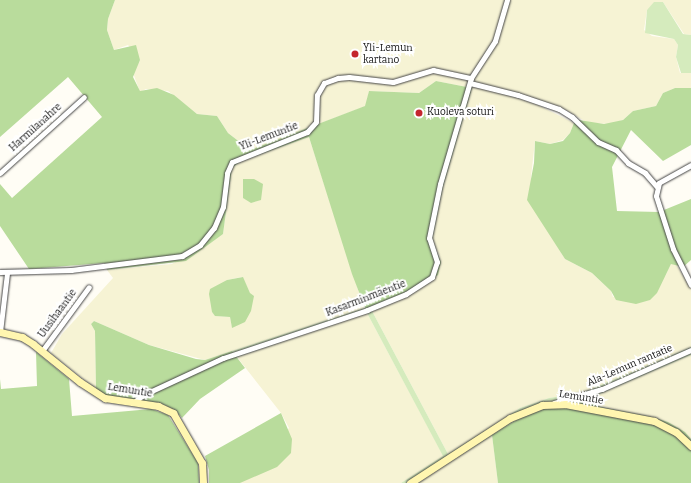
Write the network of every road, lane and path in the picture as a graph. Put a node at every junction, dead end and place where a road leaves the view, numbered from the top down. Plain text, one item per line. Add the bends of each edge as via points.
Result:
1 (507, 0) edge
2 (471, 80) junction
3 (84, 97) dead end
4 (691, 165) edge
5 (0, 172) edge
6 (657, 187) junction
7 (0, 272) edge
8 (6, 273) junction
9 (691, 285) edge
10 (89, 287) dead end
11 (0, 332) edge
12 (691, 350) edge
13 (42, 351) junction
14 (134, 402) junction
15 (553, 404) junction
16 (691, 446) edge
17 (203, 483) edge
18 (410, 483) edge

1 - 2 street, Kasarminmäentie via 494,41
2 - 6 street via 559,109 572,117 598,142 616,150 628,163 645,173
2 - 8 street, Yli-Lemuntie via 433,70 392,82 350,77 324,83 318,95 316,122 307,132 232,162 227,173 223,207 214,228 200,245 182,256 71,270
2 - 14 street, Kasarminmäentie via 435,203 429,238 437,262 432,277 406,294 367,310 223,358 143,395
3 - 5 street, Harmilanahre
4 - 6 street via 662,181
6 - 9 street via 656,196 673,249
7 - 8 street, Yli-Lemuntie
8 - 11 street
10 - 13 street, Uusihaantie
11 - 13 street, Lemuntie via 22,337
12 - 15 street, Ala-Lemun rantatie via 602,389
13 - 14 street, Lemuntie via 96,394 115,401
14 - 17 street, Lemuntie via 158,406 173,413 202,463
15 - 16 street, Lemuntie via 654,421 676,432
15 - 18 street, Lemuntie via 532,408 510,418

